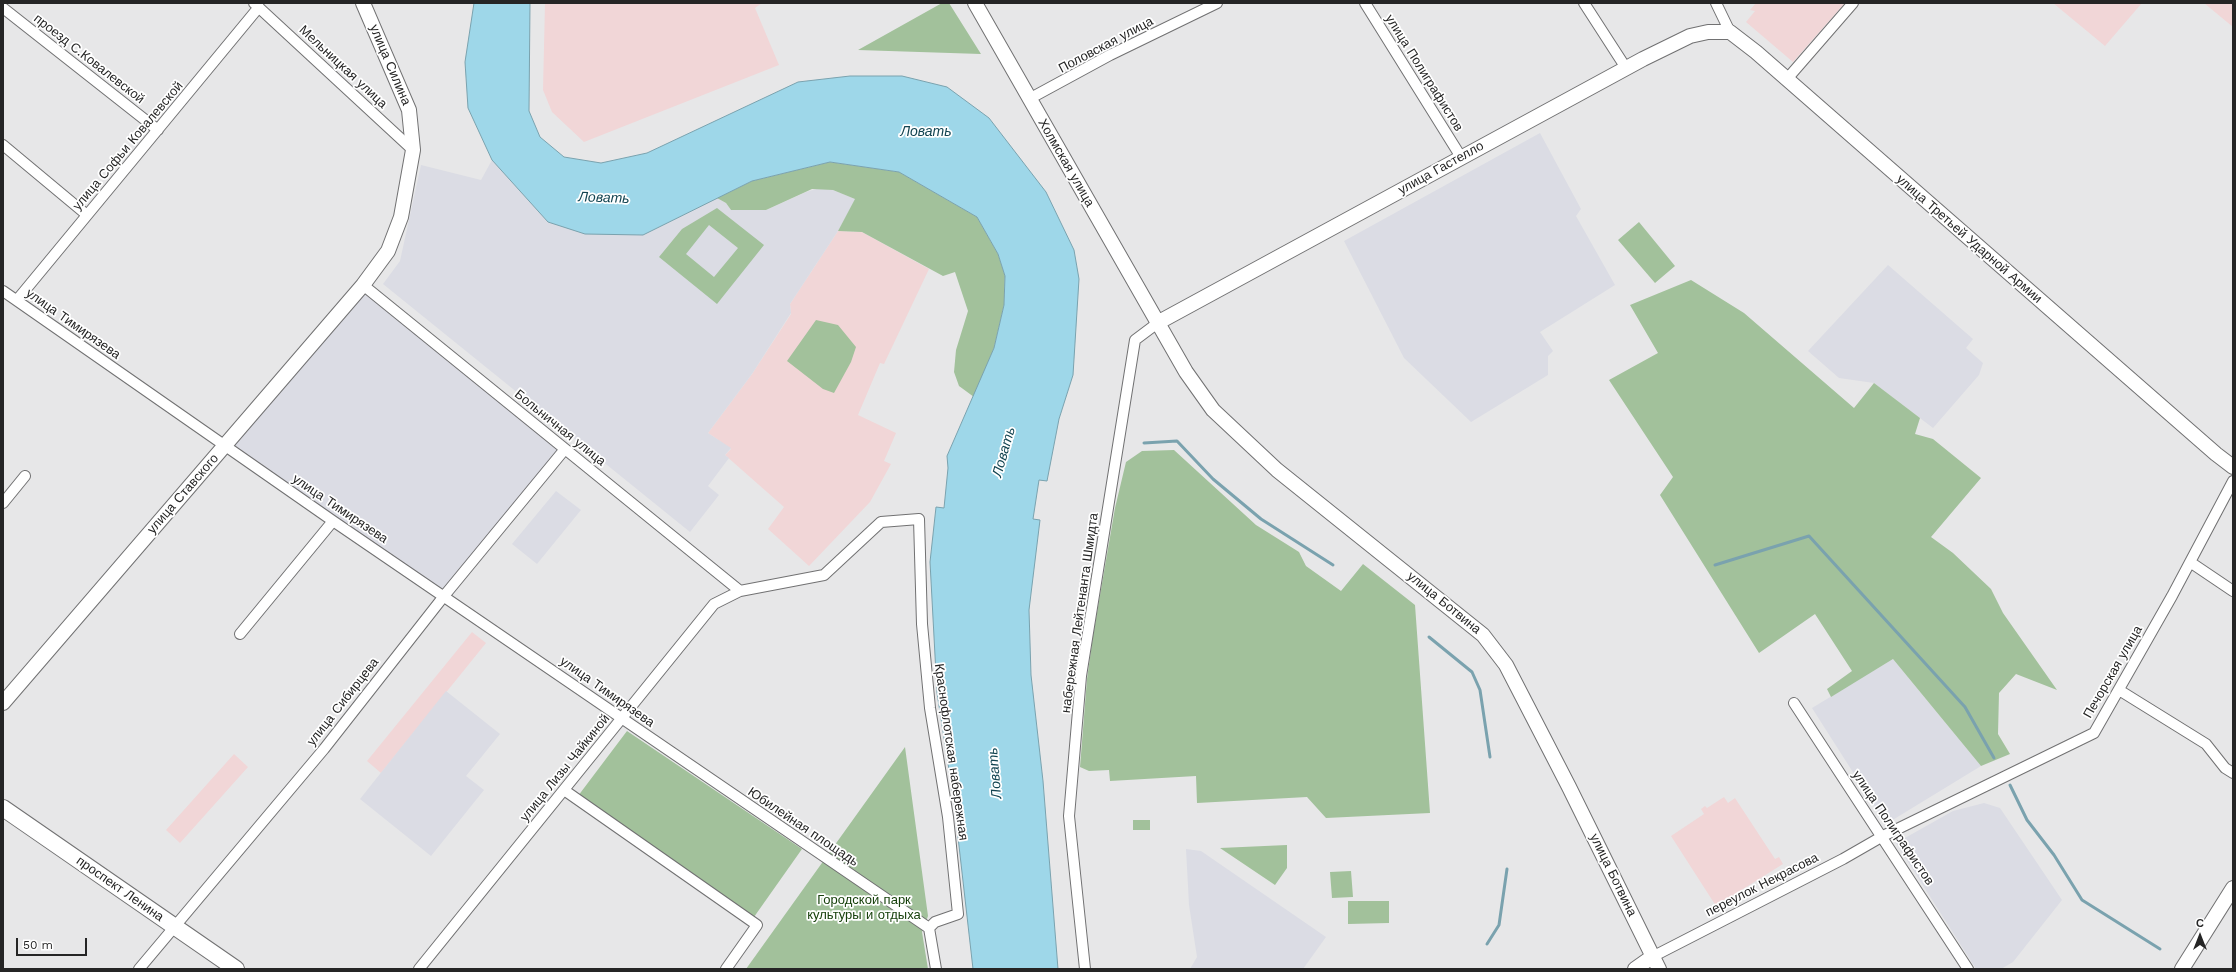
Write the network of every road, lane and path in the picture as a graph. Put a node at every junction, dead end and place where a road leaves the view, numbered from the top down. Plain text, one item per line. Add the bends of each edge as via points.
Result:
1 (363, 3) edge
2 (975, 3) edge
3 (1217, 3) edge
4 (1365, 3) edge
5 (1584, 3) edge
6 (1716, 3) edge
7 (1853, 3) edge
8 (257, 5) edge
9 (3, 8) edge
10 (1730, 32) junction
11 (1626, 68) junction
12 (1787, 79) junction
13 (1029, 99) junction
14 (158, 130) junction
15 (3, 145) edge
16 (413, 150) junction
17 (1461, 157) junction
18 (87, 215) junction
19 (363, 285) junction
20 (3, 291) edge
21 (17, 300) junction
22 (1158, 322) junction
23 (225, 445) junction
24 (565, 449) junction
25 (2233, 467) edge
26 (25, 476) dead end
27 (2233, 481) edge
28 (3, 503) edge
29 (919, 519) joint
30 (333, 521) junction
31 (2190, 562) junction
32 (740, 591) junction
33 (2233, 591) edge
34 (444, 596) junction
35 (240, 634) dead end
36 (2118, 690) junction
37 (3, 703) edge
38 (1794, 703) dead end
39 (622, 718) junction
40 (662, 747) joint
41 (2233, 773) edge
42 (564, 790) junction
43 (3, 808) edge
44 (1883, 836) junction
45 (2233, 888) edge
46 (174, 926) junction
47 (930, 928) junction
48 (1656, 963) edge
49 (139, 969) edge
50 (236, 969) edge
51 (418, 969) edge
52 (726, 969) edge
53 (936, 969) edge
54 (1085, 969) edge
55 (1635, 969) edge
56 (1968, 969) edge
57 (2182, 969) edge

1 - 16 main road, улица Силина via 409,110
2 - 13 main road, Холмская улица
3 - 13 street, Половская улица via 1110,55
4 - 17 street, улица Полиграфистов
5 - 11 street
6 - 10 street, улица Третьей Ударной Армии
7 - 12 street
8 - 14 street, улица Софьи Ковалевской
8 - 16 street, Мельницкая улица
9 - 14 street, проезд С.Ковалевской
10 - 11 main road, улица Гастелло via 1708,32 1690,36
10 - 12 main road, улица Третьей Ударной Армии
11 - 17 main road, улица Гастелло
12 - 25 main road, улица Третьей Ударной Армии
13 - 22 main road, Холмская улица
14 - 18 street, улица Софьи Ковалевской
15 - 18 street
16 - 19 main road, улица Силина via 401,217 388,251
17 - 22 main road, улица Гастелло
18 - 21 street, улица Софьи Ковалевской
19 - 23 main road, улица Ставского
19 - 24 street, Больничная улица
20 - 21 street, улица Тимирязева
21 - 23 street, улица Тимирязева
22 - 48 main road, улица Ботвина via 1186,372 1213,410 1277,470 1483,635 1506,665
22 - 54 street, набережная Лейтенанта Шмидта via 1135,340 1081,676 1069,816
23 - 30 street, улица Тимирязева
23 - 37 main road, улица Ставского
24 - 32 street, Больничная улица
24 - 34 street, улица Сибирцева
26 - 28 street
27 - 31 street, Печорская улица
29 - 32 street, улица Лизы Чайкиной via 881,522 824,574
29 - 47 street, Краснофлотская набережная via 922,624 930,708 948,817 958,914 935,922
30 - 34 street, улица Тимирязева
30 - 35 street
31 - 33 street
31 - 36 street, Печорская улица
32 - 39 street, улица Лизы Чайкиной via 714,604
34 - 39 street, улица Тимирязева
34 - 46 street, улица Сибирцева via 324,749
36 - 41 street via 2206,744 2225,768
36 - 44 street, Печорская улица via 2094,733
38 - 44 street, улица Полиграфистов
39 - 40 street, улица Тимирязева
39 - 42 street, улица Лизы Чайкиной
40 - 47 street, Юбилейная площадь
42 - 51 street, улица Лизы Чайкиной
42 - 52 street via 757,925
43 - 46 main road, проспект Ленина
44 - 48 street, переулок Некрасова
44 - 56 street, улица Полиграфистов
45 - 57 main road
46 - 49 street, улица Сибирцева
46 - 50 main road, проспект Ленина
47 - 53 street
48 - 55 main road

